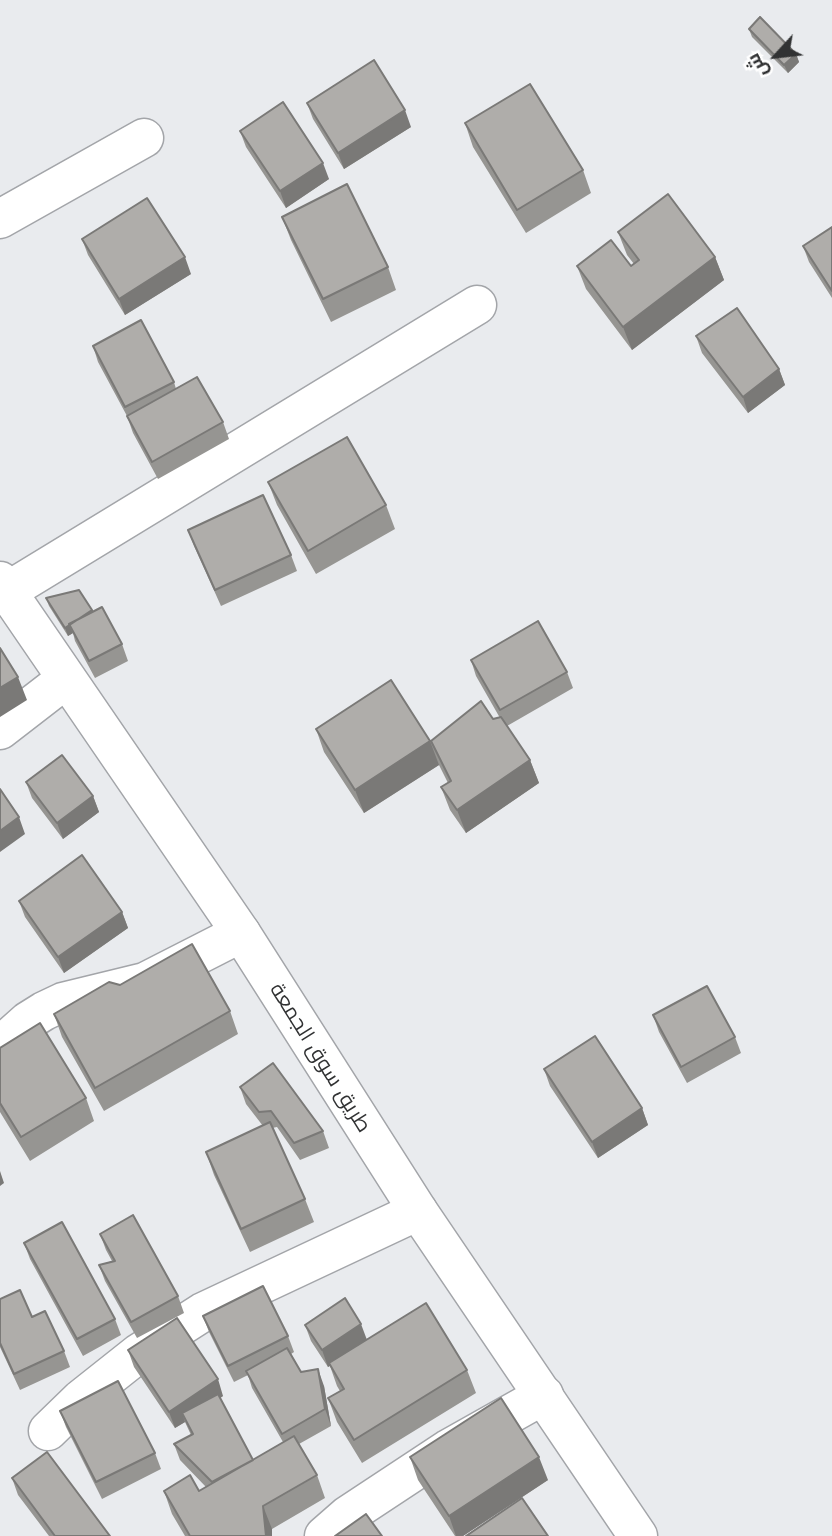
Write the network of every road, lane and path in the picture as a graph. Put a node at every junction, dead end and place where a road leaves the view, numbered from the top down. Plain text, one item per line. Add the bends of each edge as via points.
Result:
1 (144, 138) dead end
2 (0, 219) edge
3 (477, 305) dead end
4 (3, 587) edge
5 (66, 678) junction
6 (0, 730) edge
7 (241, 933) junction
8 (0, 1046) edge
9 (418, 1211) junction
10 (544, 1395) junction
11 (48, 1431) dead end
12 (324, 1536) edge
13 (638, 1536) edge

1 - 2 street
3 - 4 street
4 - 5 street, طريق سوق الجمعة
5 - 6 street
5 - 7 street, طريق سوق الجمعة
7 - 8 street via 145,982 44,1010
7 - 9 street, طريق سوق الجمعة
9 - 10 street, طريق سوق الجمعة
9 - 11 street via 203,1312 139,1353
10 - 12 street via 448,1449
10 - 13 street, طريق سوق الجمعة

